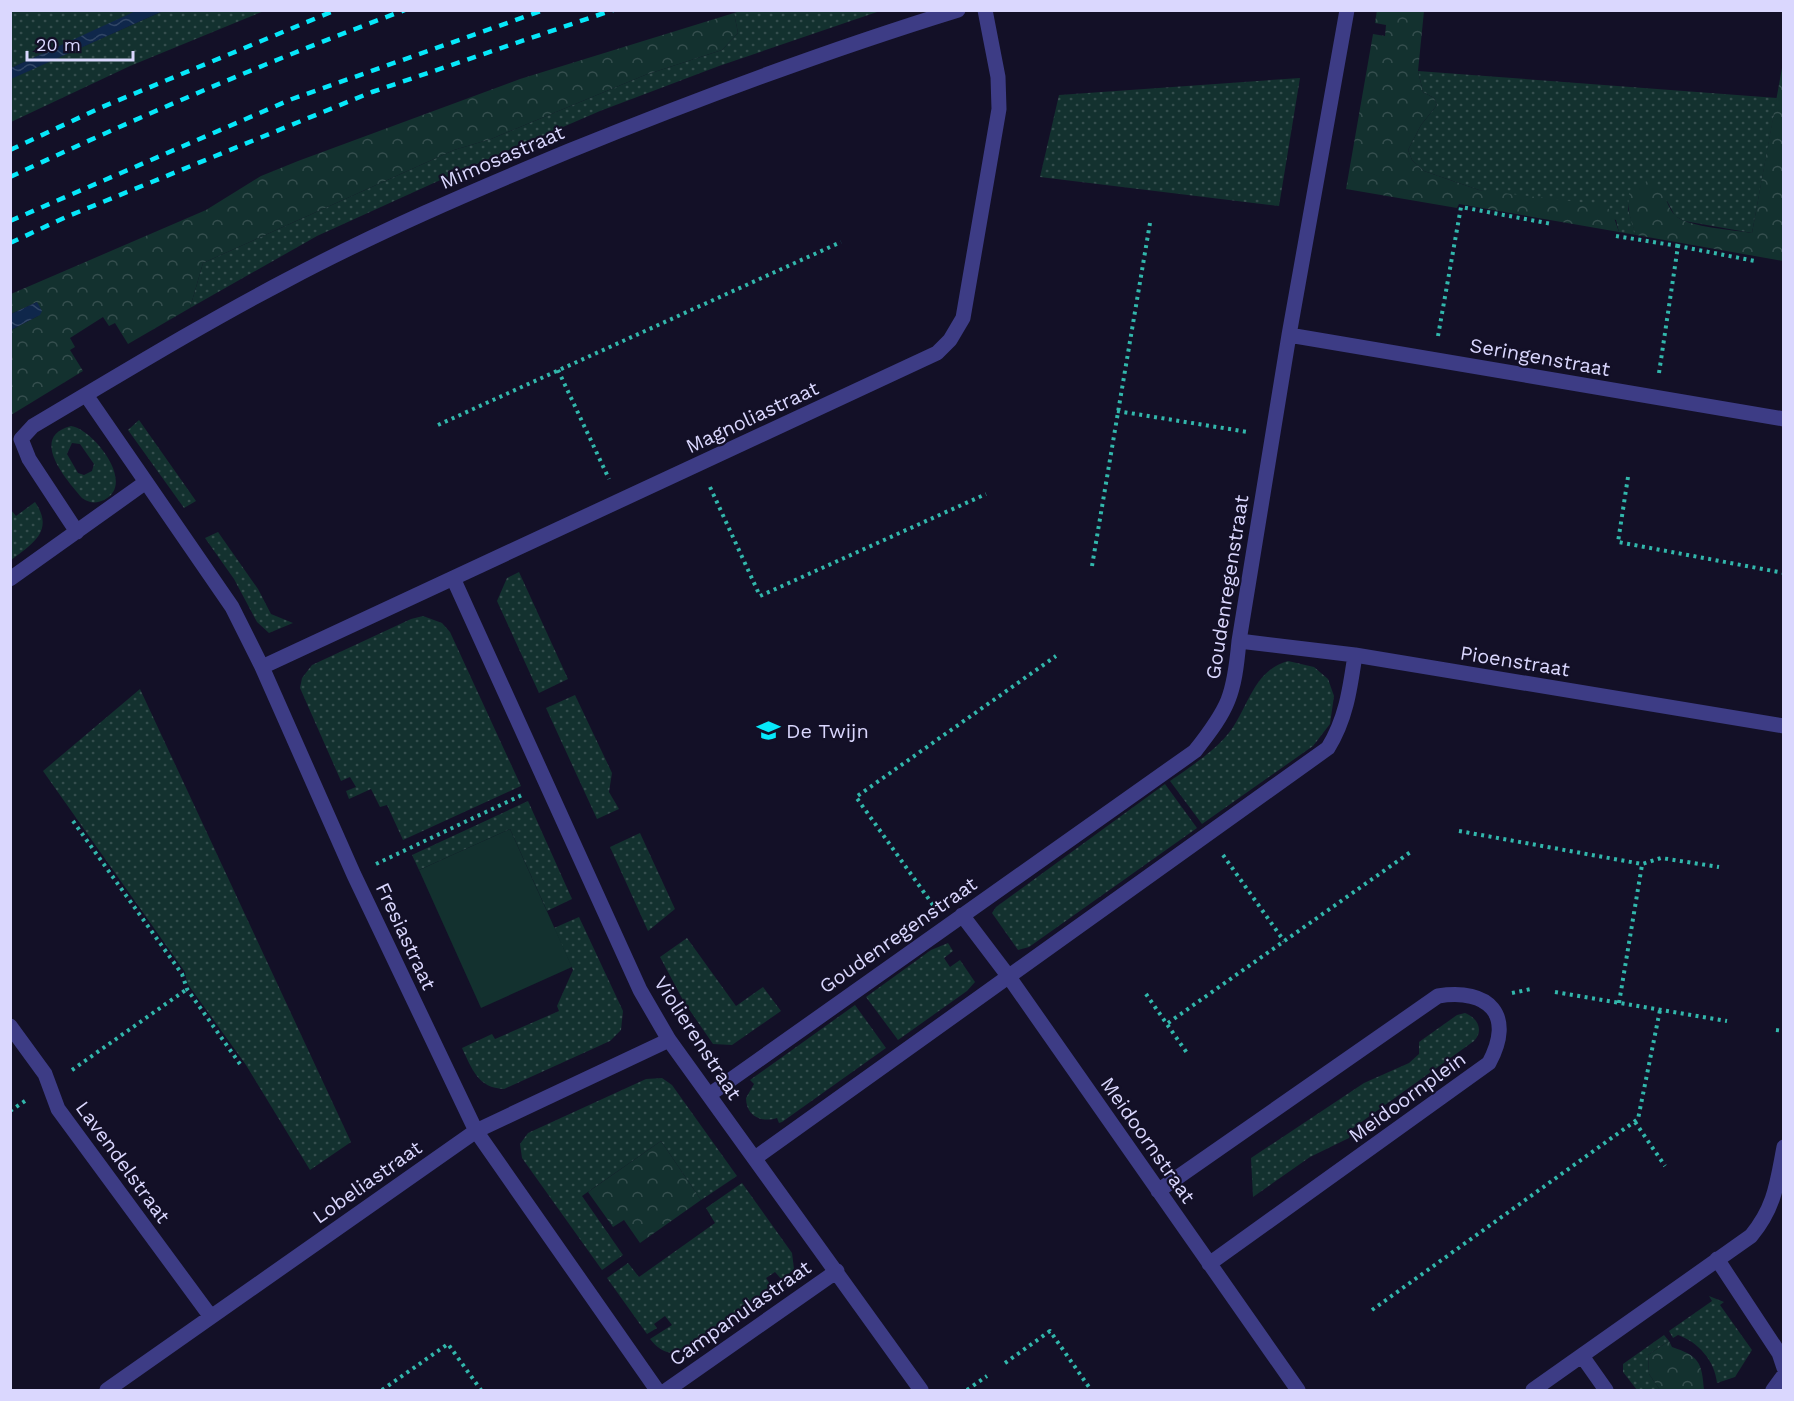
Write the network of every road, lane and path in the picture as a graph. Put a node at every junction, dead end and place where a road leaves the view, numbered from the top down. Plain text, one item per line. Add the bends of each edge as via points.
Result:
1 (958, 10) edge
2 (985, 10) edge
3 (1347, 10) edge
4 (1150, 223) dead end
5 (1552, 224) dead end
6 (1616, 236) dead end
7 (841, 242) dead end
8 (1678, 246) junction
9 (1755, 261) dead end
10 (1288, 336) junction
11 (1434, 360) junction
12 (558, 370) junction
13 (86, 395) junction
14 (1655, 398) junction
15 (1118, 411) junction
16 (1784, 419) edge
17 (438, 425) dead end
18 (1272, 436) junction
19 (689, 469) junction
20 (1628, 477) dead end
21 (146, 483) junction
22 (986, 494) dead end
23 (619, 501) junction
24 (77, 532) junction
25 (1092, 566) dead end
26 (1784, 573) edge
27 (453, 578) junction
28 (10, 579) edge
29 (1239, 641) junction
30 (1355, 655) junction
31 (1056, 656) dead end
32 (262, 667) junction
33 (1784, 726) edge
34 (546, 784) junction
35 (73, 821) dead end
36 (1459, 831) dead end
37 (1207, 832) junction
38 (1412, 851) dead end
39 (1642, 864) junction
40 (1719, 867) dead end
41 (354, 875) junction
42 (962, 915) junction
43 (948, 926) junction
44 (1284, 941) junction
45 (1009, 977) junction
46 (187, 989) junction
47 (1555, 992) dead end
48 (1146, 994) dead end
49 (1619, 1003) junction
50 (1660, 1010) junction
51 (1727, 1021) dead end
52 (1167, 1023) junction
53 (10, 1026) edge
54 (1776, 1030) dead end
55 (1784, 1031) edge
56 (669, 1040) junction
57 (1187, 1053) dead end
58 (240, 1064) dead end
59 (50, 1084) junction
60 (709, 1095) junction
61 (10, 1111) edge
62 (1635, 1122) junction
63 (476, 1131) junction
64 (1784, 1147) edge
65 (755, 1158) junction
66 (1665, 1166) dead end
67 (1158, 1191) junction
68 (1717, 1259) junction
69 (1209, 1264) junction
70 (837, 1271) junction
71 (1372, 1310) dead end
72 (211, 1317) junction
73 (1582, 1356) junction
74 (1005, 1363) dead end
75 (1784, 1368) edge
76 (1784, 1375) edge
77 (987, 1376) dead end
78 (107, 1390) edge
79 (382, 1390) edge
80 (481, 1390) edge
81 (657, 1390) edge
82 (668, 1390) edge
83 (921, 1390) edge
84 (967, 1390) edge
85 (1091, 1390) edge
86 (1298, 1390) edge
87 (1533, 1390) edge
88 (1606, 1390) edge
89 (1773, 1390) edge

1 - 13 street, Mimosastraat via 743,82 492,183 287,279
2 - 19 street, Magnoliastraat via 997,67 999,109 963,318 950,340 918,363
3 - 10 street, Goudenregenstraat
4 - 15 path
5 - 11 path via 1461,207
6 - 8 path
7 - 12 path
8 - 9 path
8 - 14 path
10 - 11 street, Seringenstraat
10 - 18 street, Goudenregenstraat
11 - 14 street, Seringenstraat
12 - 17 path
12 - 23 path
13 - 21 street
13 - 24 street, Mimosastraat via 33,426 21,439 29,459
14 - 16 street, Seringenstraat
15 - 18 path
15 - 25 path
18 - 29 street, Goudenregenstraat
19 - 22 path via 709,485 760,596
19 - 23 street, Magnoliastraat
20 - 26 path via 1618,542
21 - 24 street
21 - 32 street, Fresiastraat via 232,607
23 - 27 street, Magnoliastraat
24 - 28 street
27 - 32 street, Magnoliastraat
27 - 34 street, Violierenstraat
29 - 30 street, Pioenstraat
29 - 42 street, Goudenregenstraat via 1235,687 1219,721 1195,751
30 - 33 street, Pioenstraat
30 - 37 street via 1347,705 1328,748
31 - 43 path via 856,797
32 - 41 street, Fresiastraat
34 - 41 path
34 - 56 street, Violierenstraat via 640,990
35 - 46 path via 182,974
36 - 39 path
37 - 44 path
37 - 45 street
38 - 44 path
39 - 40 path via 1661,858
39 - 49 path
41 - 63 street, Fresiastraat
42 - 43 street, Goudenregenstraat
42 - 45 street, Meidoornstraat
43 - 60 street, Goudenregenstraat
44 - 52 path
45 - 65 street
45 - 67 street, Meidoornstraat
46 - 58 path
46 - 59 path
47 - 49 path
48 - 52 path
49 - 50 path
50 - 51 path
50 - 62 path
52 - 57 path
53 - 59 street, Lavendelstraat
54 - 55 path
56 - 60 street, Violierenstraat
56 - 63 street, Lobeliastraat
59 - 61 path
59 - 72 street, Lavendelstraat via 58,1109
60 - 65 street, Violierenstraat
62 - 66 path
62 - 71 path
63 - 72 street, Lobeliastraat
63 - 81 street, Fresiastraat
64 - 68 street via 1766,1217 1751,1236
65 - 70 street, Violierenstraat
67 - 69 street, Meidoornstraat
67 - 69 street, Meidoornplein via 1438,996 1473,994 1492,1009 1500,1026 1499,1045 1489,1063
68 - 73 street
68 - 75 street via 1779,1353
69 - 86 street, Meidoornstraat
70 - 82 street, Campanulastraat
70 - 83 street, Violierenstraat
72 - 78 street, Lobeliastraat
73 - 87 street
73 - 88 street
74 - 85 path via 1050,1331
76 - 89 street
77 - 84 path
79 - 80 path via 448,1344

